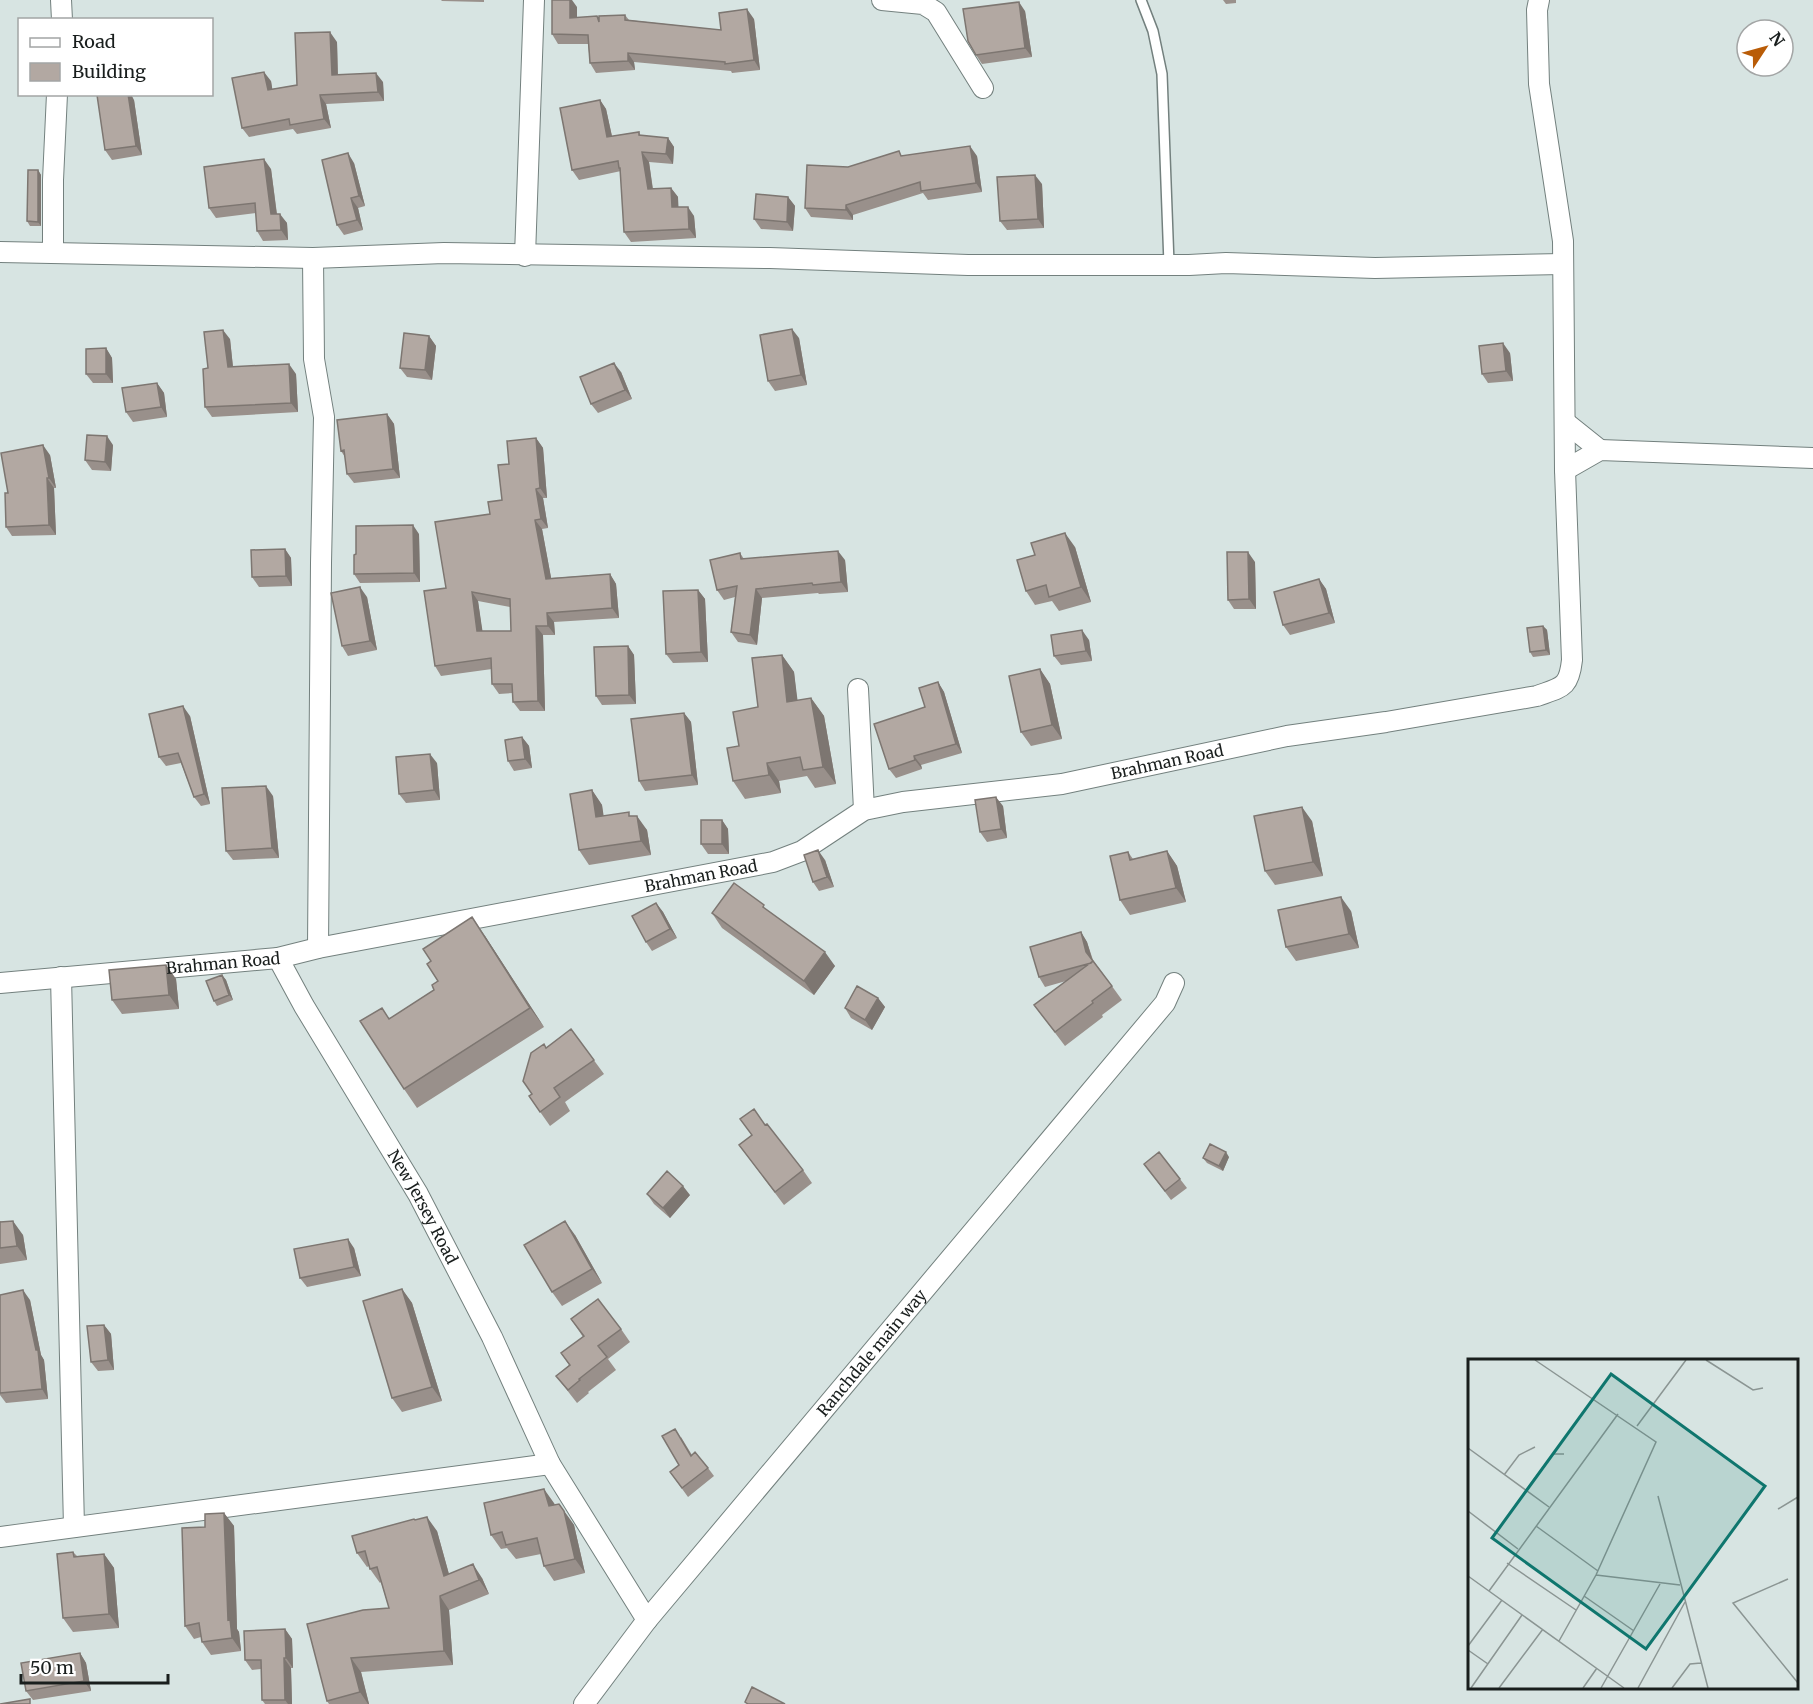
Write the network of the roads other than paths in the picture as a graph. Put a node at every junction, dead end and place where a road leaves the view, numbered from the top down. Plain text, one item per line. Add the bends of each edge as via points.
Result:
1 (61, 0) edge
2 (534, 0) edge
3 (882, 0) edge
4 (1141, 0) edge
5 (1539, 0) edge
6 (62, 18) edge
7 (983, 88) dead end
8 (57, 96) edge
9 (0, 252) edge
10 (53, 253) junction
11 (525, 255) junction
12 (313, 258) junction
13 (1169, 264) junction
14 (1563, 264) junction
15 (1565, 422) junction
16 (1600, 450) junction
17 (1813, 458) edge
18 (1565, 470) junction
19 (858, 689) dead end
20 (864, 810) junction
21 (318, 948) junction
22 (278, 958) junction
23 (61, 977) junction
24 (0, 983) edge
25 (1174, 983) dead end
26 (550, 1464) junction
27 (74, 1527) junction
28 (0, 1537) edge
29 (647, 1620) junction
30 (584, 1704) edge

1 - 6 street
2 - 11 street
3 - 7 street via 922,4 936,12
4 - 13 lane via 1153,31 1162,74
5 - 14 street, Brahman Road via 1539,84 1563,241
8 - 10 street
9 - 10 street
10 - 12 street
11 - 12 street via 444,253
11 - 13 street via 968,265
12 - 21 street via 314,359 324,417
13 - 14 street via 1375,268
14 - 15 street, Brahman Road
15 - 16 street
15 - 18 street, Brahman Road
16 - 17 street
16 - 18 street
18 - 20 street, Brahman Road via 1572,660 1570,676 1561,688 1537,696 1287,736 1062,784
19 - 20 street
20 - 21 street, Brahman Road via 802,851 773,862
21 - 22 street, Brahman Road
22 - 23 street, Brahman Road
22 - 26 street, New Jersey Road via 418,1194 492,1337
23 - 24 street, Brahman Road
23 - 27 street
25 - 29 street, Ranchdale main way via 1165,1003
26 - 27 street
26 - 29 street, New Jersey Road
27 - 28 street
29 - 30 street, Ranchdale main way

